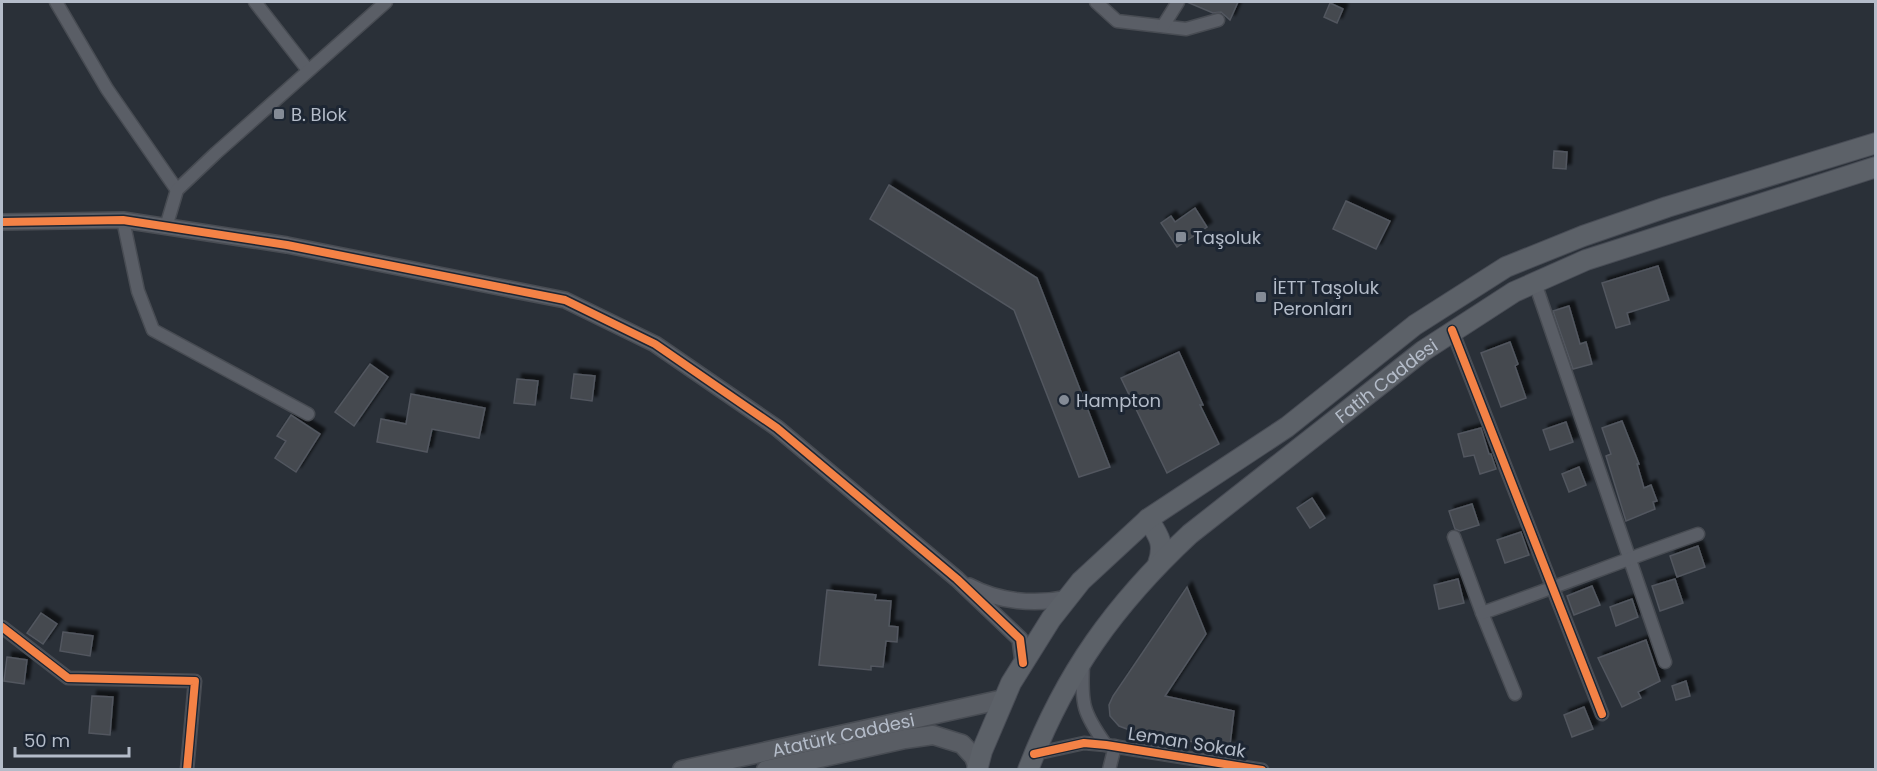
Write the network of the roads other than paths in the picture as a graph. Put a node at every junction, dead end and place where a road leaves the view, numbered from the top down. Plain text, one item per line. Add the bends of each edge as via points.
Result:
1 (56, 2) edge
2 (255, 2) edge
3 (386, 2) edge
4 (1096, 2) edge
5 (1178, 2) edge
6 (1218, 20) dead end
7 (1163, 26) junction
8 (308, 70) junction
9 (1875, 143) edge
10 (1875, 167) edge
11 (177, 190) junction
12 (123, 220) junction
13 (2, 222) edge
14 (166, 227) junction
15 (1535, 282) junction
16 (1452, 330) junction
17 (308, 414) dead end
18 (1148, 519) junction
19 (1698, 534) dead end
20 (1454, 537) dead end
21 (1630, 558) junction
22 (1158, 564) junction
23 (957, 579) junction
24 (1552, 589) junction
25 (1068, 598) junction
26 (1482, 613) junction
27 (2, 627) edge
28 (1083, 658) junction
29 (1665, 662) dead end
30 (1023, 663) junction
31 (1515, 694) dead end
32 (1004, 699) junction
33 (1602, 714) dead end
34 (1110, 745) junction
35 (1031, 762) edge
36 (978, 769) edge
37 (187, 770) edge
38 (682, 770) edge
39 (766, 770) edge
40 (1109, 770) edge
41 (1262, 770) edge

1 - 11 street via 107,89
2 - 8 street
3 - 8 street
4 - 7 street via 1117,21
5 - 7 street
6 - 7 street via 1186,29
8 - 11 street
9 - 18 main road, Fatih Caddesi via 1625,220 1506,267 1415,325 1287,427
10 - 15 main road, Fatih Caddesi via 1586,260
11 - 14 street
12 - 13 street
12 - 14 street
12 - 17 street via 138,291 153,330
14 - 23 street via 287,245 565,300 656,344 777,428
15 - 16 main road, Fatih Caddesi
15 - 21 street
16 - 22 main road, Fatih Caddesi via 1190,534
16 - 24 street
18 - 22 main road via 1163,551
18 - 25 main road, Fatih Caddesi
19 - 21 street
20 - 26 street
21 - 24 street
21 - 29 street
22 - 28 main road, Fatih Caddesi via 1126,598
23 - 25 street via 998,598 1040,603
23 - 30 street via 1020,639
24 - 26 street
24 - 33 street
25 - 30 main road, Fatih Caddesi
26 - 31 street
27 - 37 street via 68,678 195,681
28 - 34 street via 1082,691 1089,722
28 - 35 main road, Fatih Caddesi via 1065,686
30 - 32 main road, Fatih Caddesi
32 - 36 main road, Fatih Caddesi
32 - 38 main road, Atatürk Caddesi
34 - 35 street, Leman Sokak via 1084,743
34 - 40 street
34 - 41 street, Leman Sokak
36 - 39 main road, Atatürk Caddesi via 974,757 962,744 933,735

